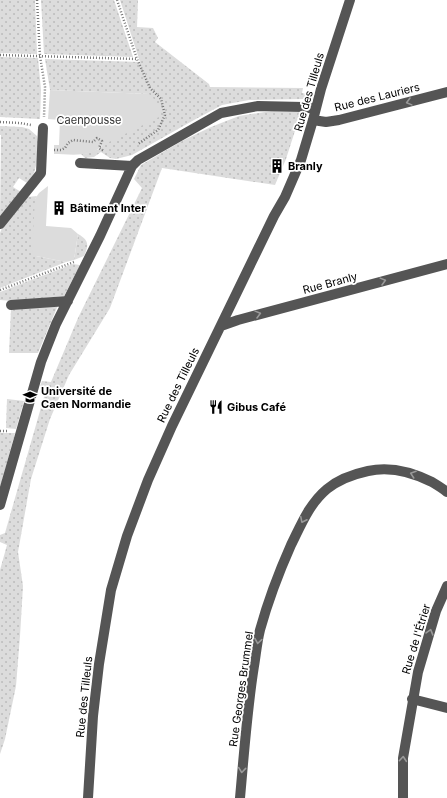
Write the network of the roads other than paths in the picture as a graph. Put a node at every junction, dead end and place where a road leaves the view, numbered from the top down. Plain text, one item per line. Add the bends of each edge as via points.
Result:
1 (350, 0) edge
2 (447, 92) edge
3 (315, 109) junction
4 (313, 120) junction
5 (43, 128) road end
6 (80, 163) dead end
7 (132, 166) junction
8 (0, 224) edge
9 (447, 264) edge
10 (68, 301) junction
11 (11, 305) dead end
12 (220, 326) junction
13 (447, 492) edge
14 (0, 505) edge
15 (447, 586) edge
16 (412, 700) junction
17 (447, 708) edge
18 (88, 798) edge
19 (240, 798) edge
20 (403, 798) edge

1 - 3 street, Rue des Tilleuls
2 -> 4 street, Rue des Lauriers via 339,120
3 - 4 street, Rue des Tilleuls
3 - 7 street via 258,106 221,113 138,160
4 - 12 street, Rue des Tilleuls via 290,186
5 - 8 street via 41,173
6 - 7 street
7 - 10 street
12 -> 9 street, Rue Branly
10 - 11 street
10 - 14 street via 41,362
12 - 18 street, Rue des Tilleuls via 148,480 127,536 111,590 95,692
13 -> 19 street, Rue Georges Brummel via 424,478 405,471 376,469 361,472 336,483 314,502 305,515 280,570 260,631 251,687
16 -> 15 street, Rue de l'Étrier via 436,611
16 - 17 street
20 -> 16 street, Rue de l'Étrier via 403,758

